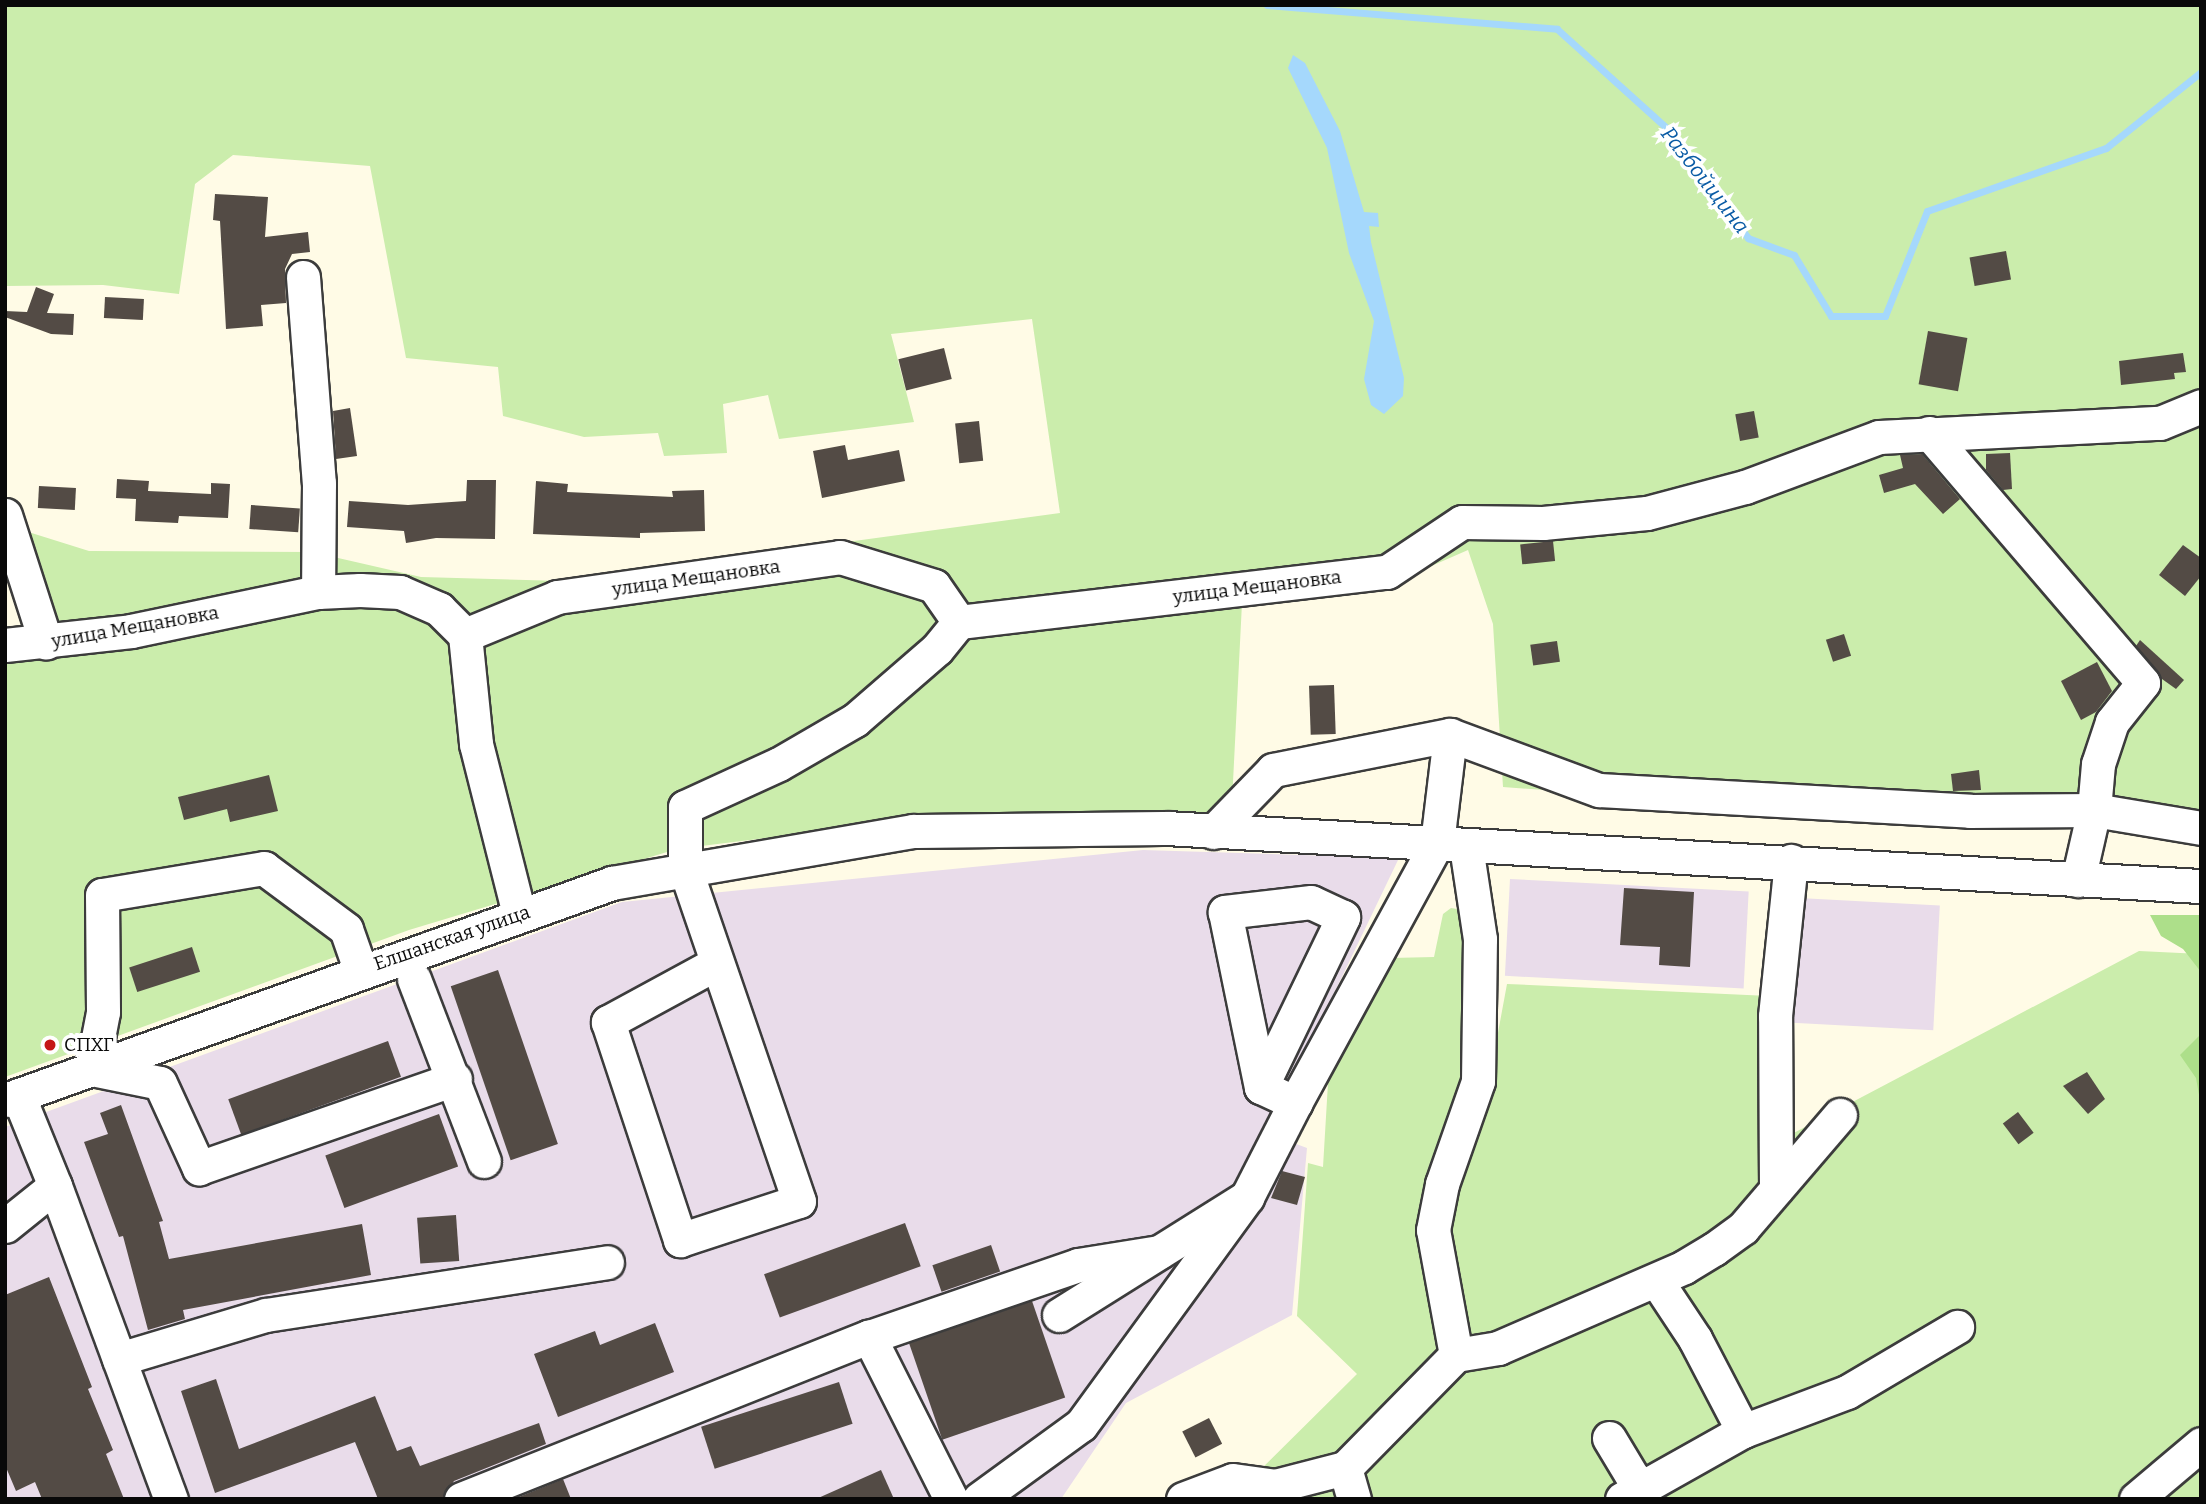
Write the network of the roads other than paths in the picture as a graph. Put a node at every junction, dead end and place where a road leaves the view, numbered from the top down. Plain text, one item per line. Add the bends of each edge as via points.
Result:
1 (303, 277) dead end
2 (2201, 406) edge
3 (1928, 433) junction
4 (5, 515) edge
5 (317, 592) junction
6 (959, 622) junction
7 (465, 635) junction
8 (46, 643) junction
9 (5, 645) edge
10 (1450, 735) junction
11 (2094, 810) junction
12 (2201, 828) edge
13 (1213, 832) junction
14 (1451, 845) junction
15 (1791, 860) junction
16 (685, 868) junction
17 (2078, 880) junction
18 (2201, 886) edge
19 (519, 914) junction
20 (715, 964) junction
21 (360, 970) junction
22 (414, 979) dead end
23 (92, 1069) junction
24 (455, 1079) junction
25 (1261, 1087) junction
26 (12, 1097) edge
27 (1295, 1103) junction
28 (1840, 1115) dead end
29 (484, 1161) dead end
30 (55, 1186) junction
31 (1776, 1189) junction
32 (1247, 1197) junction
33 (5, 1226) edge
34 (1159, 1252) junction
35 (607, 1262) dead end
36 (1656, 1280) junction
37 (1059, 1315) dead end
38 (1957, 1327) dead end
39 (869, 1337) junction
40 (1455, 1355) junction
41 (119, 1359) junction
42 (1742, 1431) junction
43 (1609, 1438) dead end
44 (2201, 1444) edge
45 (1349, 1483) edge
46 (1633, 1492) edge
47 (171, 1499) edge
48 (461, 1499) edge
49 (951, 1499) edge
50 (979, 1499) edge
51 (1183, 1499) edge
52 (2136, 1499) edge

1 - 5 street via 319,483
2 - 3 street via 2160,423
3 - 6 street, улица Мещановка via 1879,437 1745,487 1647,513 1543,523 1462,522 1387,572
3 - 11 street via 2143,683 2112,722 2098,764
4 - 8 street
5 - 7 street, улица Мещановка via 400,593 439,610
5 - 8 street, улица Мещановка via 131,632
6 - 7 street, улица Мещановка via 934,586 840,557 557,597
6 - 16 street via 937,649 855,720 779,764 685,807
7 - 19 street via 476,744
8 - 9 street, улица Мещановка
10 - 11 street via 1600,790 1970,811
10 - 13 street via 1273,770
10 - 14 street
11 - 12 street
11 - 17 street
13 - 14 street, Елшанская улица
13 - 16 street, Елшанская улица via 1166,828 913,831
14 - 15 street, Елшанская улица
14 - 27 street
14 - 40 street via 1480,939 1478,1081 1442,1184 1433,1230
15 - 17 street, Елшанская улица
15 - 31 street via 1774,1016
16 - 19 street, Елшанская улица via 612,883
16 - 20 street
17 - 18 street, Елшанская улица
19 - 21 street, Елшанская улица
20 - 20 street via 799,1201 680,1240 608,1022
21 - 23 street, Елшанская улица
21 - 23 street via 346,929 264,868 102,895 103,1012
22 - 24 street
23 - 24 street via 160,1083 199,1168
23 - 26 street, Елшанская улица
24 - 29 street
25 - 25 street via 1225,912 1311,902 1343,916
25 - 27 street
26 - 30 street
27 - 32 street
28 - 31 street
30 - 33 street
30 - 41 street
31 - 36 street via 1742,1228
32 - 34 street
32 - 50 street via 1081,1424
34 - 37 street
34 - 39 street via 1078,1265
35 - 41 street via 266,1315
36 - 40 street via 1498,1348
36 - 42 street via 1695,1339
38 - 42 street via 1847,1392
39 - 48 street
39 - 49 street
40 - 45 street
41 - 47 street
42 - 46 street
43 - 46 street via 1633,1478
44 - 52 street
45 - 51 street via 1275,1486 1233,1480

